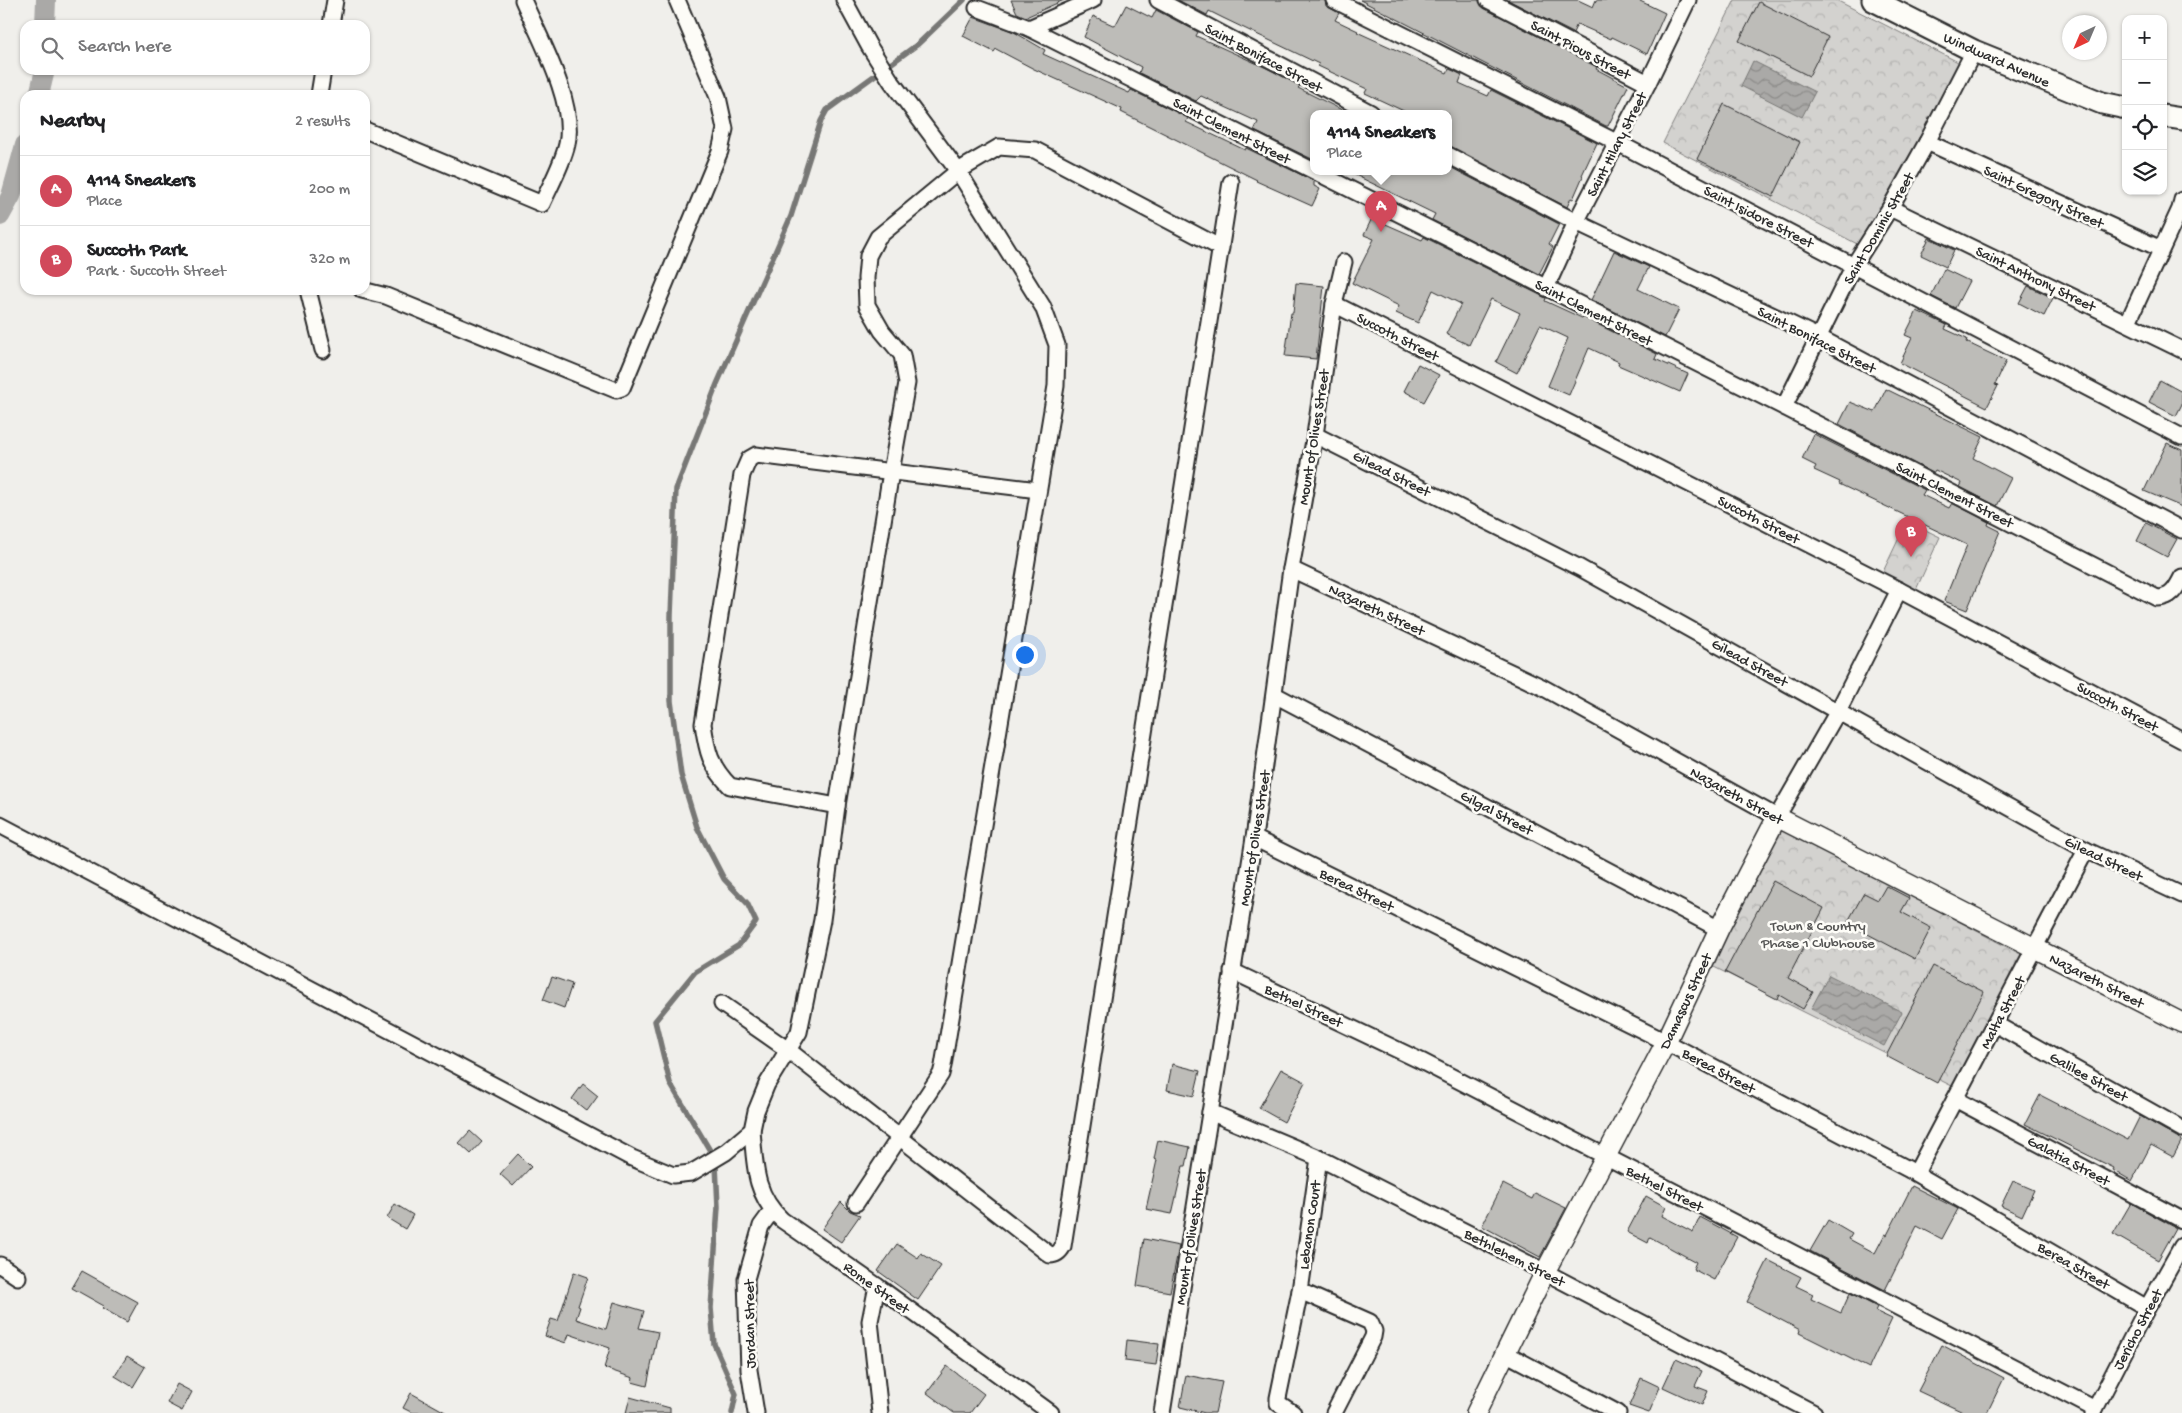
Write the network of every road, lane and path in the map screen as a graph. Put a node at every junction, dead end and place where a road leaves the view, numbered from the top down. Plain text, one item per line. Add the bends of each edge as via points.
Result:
1 (335, 0) edge
2 (523, 0) edge
3 (677, 0) edge
4 (844, 0) edge
5 (1093, 0) edge
6 (1158, 0) edge
7 (1334, 0) edge
8 (1488, 0) edge
9 (1873, 0) edge
10 (1682, 2) edge
11 (977, 8) dead end
12 (332, 20) edge
13 (1030, 28) junction
14 (1974, 51) junction
15 (322, 75) edge
16 (1648, 83) junction
17 (320, 90) edge
18 (2122, 107) edge
19 (1365, 110) edge
20 (2167, 117) edge
21 (2182, 120) edge
22 (370, 132) edge
23 (1616, 142) junction
24 (1928, 142) junction
25 (1452, 157) edge
26 (1310, 169) edge
27 (958, 171) junction
28 (1322, 175) edge
29 (1231, 182) dead end
30 (2182, 200) edge
31 (1890, 208) junction
32 (1576, 222) junction
33 (1221, 248) junction
34 (2161, 249) junction
35 (1344, 262) dead end
36 (1854, 265) junction
37 (1546, 288) junction
38 (370, 292) edge
39 (309, 295) edge
40 (1334, 304) junction
41 (2128, 322) junction
42 (1818, 337) junction
43 (323, 350) dead end
44 (2182, 350) edge
45 (1784, 406) junction
46 (1315, 435) junction
47 (2182, 436) edge
48 (890, 472) junction
49 (1038, 490) junction
50 (2182, 530) edge
51 (1291, 569) junction
52 (2182, 577) edge
53 (1899, 590) junction
54 (1275, 696) junction
55 (1838, 710) junction
56 (2182, 740) edge
57 (837, 806) junction
58 (1777, 817) junction
59 (0, 825) edge
60 (1254, 838) junction
61 (2086, 850) junction
62 (2182, 896) edge
63 (1719, 929) junction
64 (2035, 949) junction
65 (1232, 971) junction
66 (722, 1004) dead end
67 (1995, 1024) junction
68 (2182, 1024) edge
69 (1666, 1042) junction
70 (788, 1050) junction
71 (1955, 1099) junction
72 (1210, 1112) junction
73 (2182, 1129) edge
74 (752, 1130) junction
75 (900, 1138) junction
76 (1319, 1158) junction
77 (1606, 1158) junction
78 (1916, 1173) junction
79 (856, 1203) dead end
80 (772, 1210) junction
81 (2182, 1220) edge
82 (2182, 1246) edge
83 (0, 1265) edge
84 (1545, 1272) junction
85 (18, 1276) dead end
86 (877, 1286) junction
87 (1300, 1291) junction
88 (2147, 1308) junction
89 (1505, 1353) junction
90 (2094, 1411) edge
91 (756, 1413) edge
92 (880, 1413) edge
93 (1050, 1413) edge
94 (1162, 1413) edge
95 (1293, 1413) edge
96 (1334, 1413) edge
97 (1476, 1413) edge
98 (1618, 1413) edge
99 (1814, 1413) edge

1 - 12 street
2 - 22 street via 566,100 569,119 567,145 542,204
3 - 38 street via 718,97 725,129 720,151 622,388 616,390
4 - 27 street via 892,81
5 - 13 street
6 - 19 street, Saint Boniface Street
7 - 23 street, Saint Isidore Street
8 - 16 street, Saint Pious Street
9 - 14 main road, Windward Avenue
10 - 16 street, Saint Hilary Street
11 - 13 street, Saint Clement Street
13 - 26 street, Saint Clement Street
14 - 18 main road, Windward Avenue via 2102,103
14 - 24 street, Saint Dominic Street
15 - 17 street
16 - 23 street, Saint Hilary Street
20 - 21 main road
23 - 32 street, Saint Hilary Street
23 - 36 street, Saint Isidore Street
24 - 31 street, Saint Dominic Street
24 - 34 street, Saint Gregory Street
25 - 32 street, Saint Boniface Street
27 - 33 street, Rome Street via 999,147 1036,150
27 - 48 street, Rome Street via 878,237 868,256 868,305 882,331 902,355 907,383
27 - 49 street via 1043,307 1057,345 1056,386
28 - 37 street, Saint Clement Street
29 - 33 street
30 - 34 street
31 - 36 street, Saint Dominic Street
31 - 41 street, Saint Anthony Street
32 - 37 street, Saint Hilary Street
32 - 42 street, Saint Boniface Street
33 - 75 street via 1065,1236 1060,1251 1050,1255
34 - 41 street
35 - 40 street, Mount of Olives Street
36 - 42 street, Saint Dominic Street
36 - 47 street, Saint Isidore Street
37 - 45 street, Saint Clement Street
39 - 43 street
40 - 46 street, Mount of Olives Street
40 - 53 street, Succoth Street
41 - 44 street, Saint Anthony Street
42 - 45 street, Saint Dominic Street
42 - 50 street, Saint Boniface Street
45 - 52 street, Saint Clement Street via 2157,598 2170,595
46 - 51 street, Mount of Olives Street
46 - 55 street, Gilead Street via 1580,568
48 - 49 street
48 - 57 street, Rome Street
48 - 57 street via 756,455 748,459 742,475 703,724 711,763 730,786
49 - 75 street via 943,1066
51 - 54 street, Mount of Olives Street
51 - 58 street, Nazareth Street via 1542,687
53 - 55 street, Damascus Street
53 - 56 street, Succoth Street
54 - 60 street, Mount of Olives Street
54 - 63 street, Gilgal Street
55 - 58 street, Damascus Street
55 - 61 street, Gilead Street
57 - 70 street, Rome Street via 822,920 800,1032
58 - 63 street, Damascus Street
58 - 64 street, Nazareth Street
59 - 74 street via 653,1168 673,1175 691,1173 722,1155
60 - 65 street, Mount of Olives Street
60 - 69 street, Berea Street
61 - 62 street, Gilead Street
61 - 64 street, Malta Street
63 - 69 street, Damascus Street
64 - 67 street, Malta Street
64 - 68 street, Nazareth Street
65 - 72 street, Mount of Olives Street
65 - 77 street, Bethel Street via 1421,1061
66 - 70 street
67 - 71 street, Malta Street
67 - 73 street, Galilee Street
69 - 77 street, Damascus Street
69 - 78 street, Berea Street
70 - 74 street, Rome Street via 767,1084
70 - 75 street
71 - 78 street, Malta Street
71 - 81 street, Galatia Street
72 - 76 street, Bethlehem Street
72 - 94 street, Mount of Olives Street
74 - 80 street, Rome Street via 756,1175
75 - 79 street
76 - 84 street, Bethlehem Street
76 - 87 street, Lebanon Court
77 - 84 street, Damascus Street
77 - 90 street, Bethel Street
78 - 88 street, Berea Street
80 - 86 street, Rome Street
80 - 91 street, Jordan Street via 761,1226 746,1278 749,1370
82 - 88 street, Jericho Street
83 - 85 street
84 - 89 street, Damascus Street
84 - 99 street, Bethlehem Street
86 - 92 street via 870,1321
86 - 93 street, Rome Street
87 - 95 street, Lebanon Court via 1278,1398 1281,1407
87 - 96 street, Lebanon Court via 1370,1322 1374,1331
88 - 90 street, Jericho Street
89 - 97 street, Damascus Street
89 - 98 street

